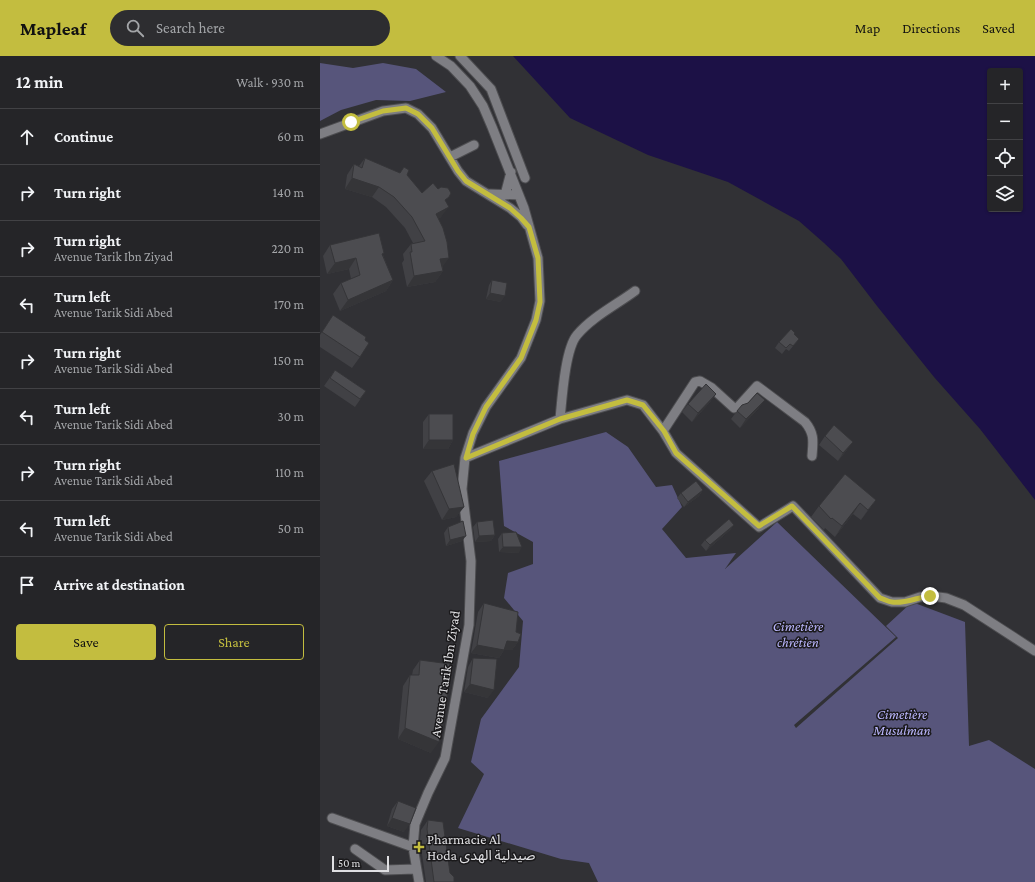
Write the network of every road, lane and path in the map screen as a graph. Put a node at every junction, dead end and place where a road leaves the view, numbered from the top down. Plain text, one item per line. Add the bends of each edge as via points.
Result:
1 (436, 56) edge
2 (460, 56) edge
3 (320, 134) edge
4 (474, 145) dead end
5 (450, 157) junction
6 (511, 172) junction
7 (525, 178) dead end
8 (488, 194) junction
9 (505, 195) junction
10 (519, 195) junction
11 (510, 208) junction
12 (524, 208) junction
13 (529, 227) junction
14 (635, 291) dead end
15 (560, 419) junction
16 (664, 431) junction
17 (812, 456) dead end
18 (466, 458) junction
19 (1035, 651) edge
20 (332, 818) dead end
21 (413, 847) junction
22 (355, 849) dead end
23 (416, 869) junction
24 (419, 882) edge

1 - 6 street, Avenue Tarik Ibn Ziyad via 451,66 470,86 483,106
2 - 7 street via 492,89
3 - 5 street via 383,111 406,108 418,114 432,128
4 - 5 street
5 - 8 street via 466,181
6 - 9 street
6 - 10 street, Avenue Tarik Ibn Ziyad
8 - 9 street
8 - 11 street
9 - 10 street
10 - 12 street, Avenue Tarik Ibn Ziyad
11 - 12 street
11 - 13 street
12 - 13 street, Avenue Tarik Ibn Ziyad
13 - 18 street, Avenue Tarik Ibn Ziyad via 538,258 540,302 536,320 521,358 486,407 473,434
14 - 15 street via 576,336 569,353
15 - 16 street via 627,400 643,405
15 - 18 street
16 - 17 street via 695,382 700,380 734,408 738,407 757,386 811,429
16 - 19 street via 676,453 759,526 792,506 880,598 892,602 905,602 930,596 946,598 964,605
18 - 21 street, Avenue Tarik Ibn Ziyad via 462,489 471,561 469,625 445,758 415,824
20 - 21 street
21 - 23 street, Avenue Tarik Ibn Ziyad
22 - 23 street via 385,870
23 - 24 street, Avenue Tarik Ibn Ziyad

